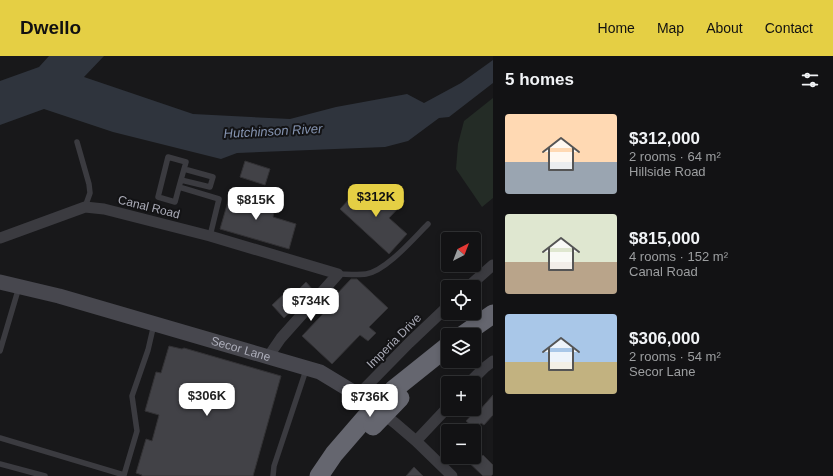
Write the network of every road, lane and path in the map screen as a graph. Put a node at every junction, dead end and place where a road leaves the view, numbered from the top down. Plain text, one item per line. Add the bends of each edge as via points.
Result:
1 (77, 142) dead end
2 (184, 169) junction
3 (181, 180) junction
4 (179, 187) junction
5 (85, 207) junction
6 (428, 224) dead end
7 (210, 236) junction
8 (0, 238) edge
9 (493, 265) edge
10 (338, 274) junction
11 (476, 280) edge
12 (0, 282) edge
13 (19, 286) junction
14 (441, 313) edge
15 (493, 314) edge
16 (154, 324) junction
17 (493, 327) edge
18 (473, 328) edge
19 (481, 335) edge
20 (0, 351) edge
21 (441, 352) edge
22 (268, 357) junction
23 (493, 361) edge
24 (441, 364) edge
25 (307, 368) junction
26 (476, 376) edge
27 (358, 394) junction
28 (396, 394) junction
29 (441, 414) edge
30 (370, 421) junction
31 (0, 438) edge
32 (416, 441) junction
33 (0, 464) edge
34 (45, 476) edge
35 (124, 476) edge
36 (273, 476) edge
37 (319, 476) edge
38 (334, 476) edge
39 (452, 476) edge

1 - 5 lane via 90,184
2 - 3 lane
2 - 3 lane via 213,177 210,187
2 - 4 lane via 186,162 168,157 158,196 175,202
3 - 4 lane
4 - 7 lane via 219,199
5 - 7 street, Canal Road via 104,209
5 - 8 street, Canal Road
6 - 10 lane via 382,267 366,274
7 - 10 street, Canal Road
9 - 11 street
10 - 22 street via 281,338
12 - 13 street, Secor Lane
13 - 16 street, Secor Lane
13 - 20 lane
14 - 27 street, Imperia Drive
15 - 18 highway
16 - 22 street, Secor Lane
16 - 35 lane via 132,396 137,431
17 - 19 highway
21 - 28 highway
22 - 25 street, Secor Lane
23 - 26 street
24 - 28 highway
25 - 27 street, Secor Lane via 320,372
25 - 36 lane via 274,466
27 - 32 street, Secor Lane
28 - 30 highway
29 - 32 street
30 - 37 highway via 334,454
30 - 38 highway
31 - 35 lane
32 - 39 street, Secor Lane
33 - 34 lane

